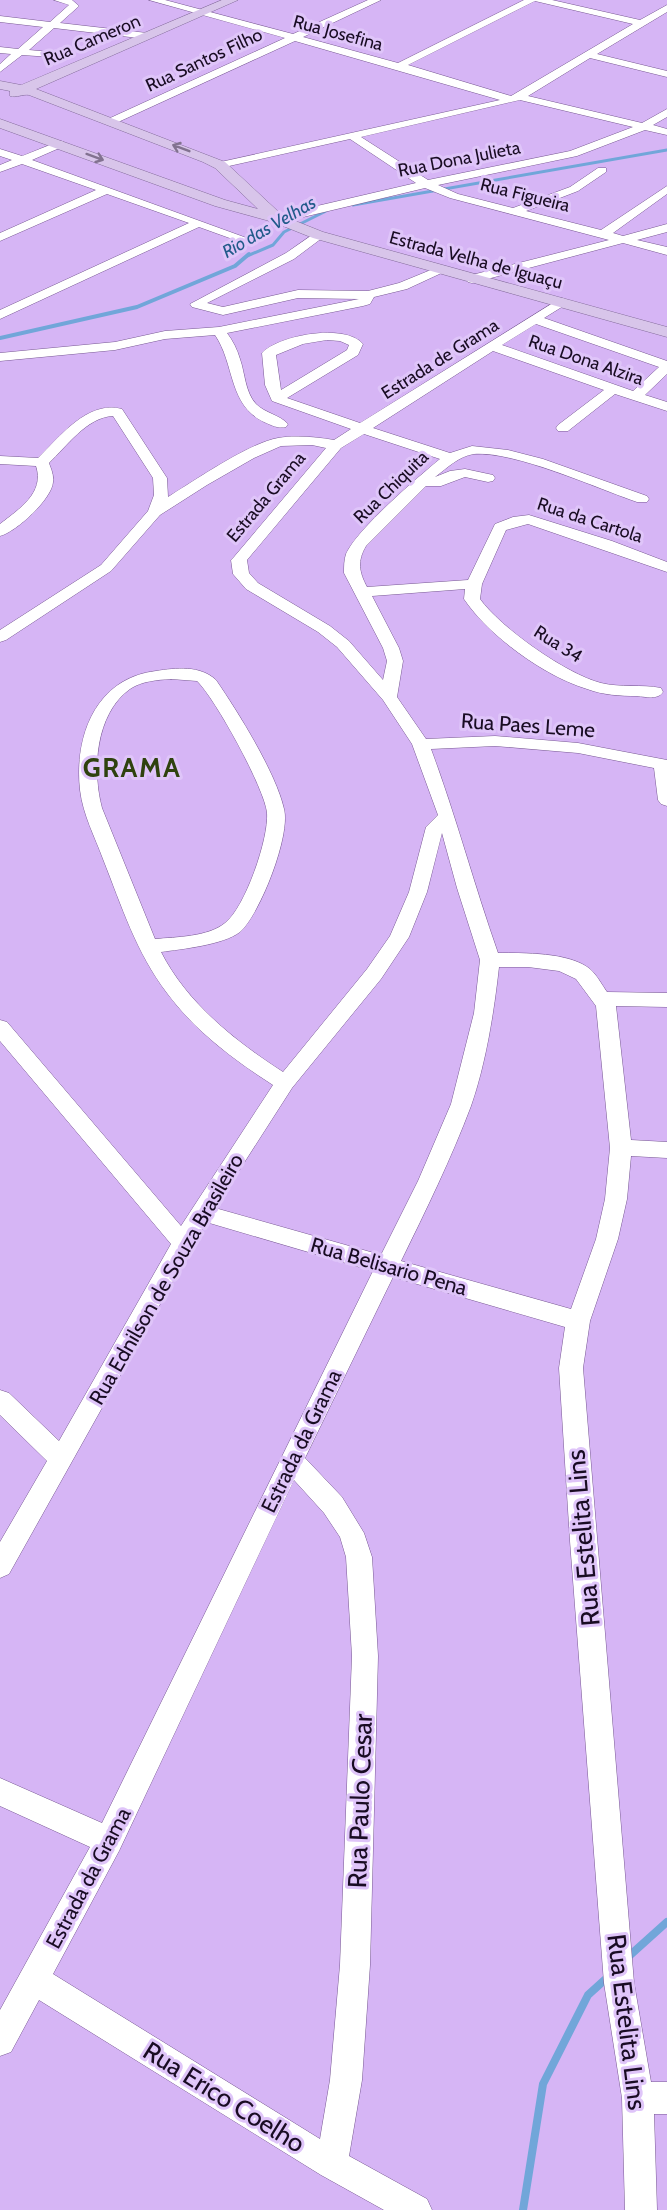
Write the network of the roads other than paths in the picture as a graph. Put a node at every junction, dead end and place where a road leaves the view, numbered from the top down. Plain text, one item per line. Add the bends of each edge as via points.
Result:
1 (59, 0) edge
2 (157, 0) edge
3 (232, 0) edge
4 (376, 0) edge
5 (531, 0) edge
6 (539, 0) edge
7 (667, 8) edge
8 (201, 13) junction
9 (0, 19) edge
10 (642, 23) junction
11 (54, 25) junction
12 (147, 36) junction
13 (291, 38) junction
14 (0, 50) edge
15 (20, 52) junction
16 (588, 55) junction
17 (62, 56) dead end
18 (399, 66) junction
19 (0, 69) edge
20 (667, 74) edge
21 (0, 85) edge
22 (24, 89) junction
23 (517, 98) junction
24 (0, 99) edge
25 (667, 112) edge
26 (112, 121) junction
27 (0, 123) edge
28 (645, 126) junction
29 (667, 132) edge
30 (352, 136) junction
31 (60, 144) junction
32 (0, 152) edge
33 (21, 160) junction
34 (220, 165) junction
35 (0, 169) edge
36 (602, 170) dead end
37 (432, 186) junction
38 (667, 189) edge
39 (106, 190) junction
40 (264, 203) junction
41 (245, 211) junction
42 (515, 211) junction
43 (282, 220) junction
44 (199, 223) junction
45 (667, 228) edge
46 (312, 233) junction
47 (604, 234) junction
48 (0, 237) edge
49 (624, 240) junction
50 (249, 241) dead end
51 (667, 251) edge
52 (442, 270) junction
53 (266, 279) junction
54 (472, 279) junction
55 (298, 294) junction
56 (368, 295) junction
57 (561, 303) junction
58 (196, 304) junction
59 (0, 315) edge
60 (537, 320) junction
61 (219, 330) junction
62 (197, 332) junction
63 (667, 332) edge
64 (494, 347) junction
65 (0, 357) edge
66 (667, 366) edge
67 (614, 388) junction
68 (635, 396) junction
69 (277, 398) junction
70 (667, 407) edge
71 (281, 424) dead end
72 (563, 428) dead end
73 (363, 429) junction
74 (336, 445) junction
75 (450, 458) junction
76 (0, 460) edge
77 (42, 462) junction
78 (488, 478) dead end
79 (422, 481) junction
80 (642, 499) dead end
81 (155, 512) junction
82 (0, 531) edge
83 (667, 567) edge
84 (474, 584) junction
85 (361, 592) junction
86 (0, 637) edge
87 (655, 692) dead end
88 (389, 697) junction
89 (421, 744) junction
90 (664, 765) edge
91 (667, 800) edge
92 (447, 816) junction
93 (147, 947) junction
94 (490, 960) junction
95 (603, 999) junction
96 (667, 1000) edge
97 (0, 1027) edge
98 (285, 1083) junction
99 (621, 1148) junction
100 (667, 1150) edge
101 (200, 1212) junction
102 (183, 1243) junction
103 (386, 1266) junction
104 (578, 1320) junction
105 (0, 1400) edge
106 (61, 1459) junction
107 (291, 1460) junction
108 (0, 1566) edge
109 (0, 1792) edge
110 (109, 1841) junction
111 (35, 1980) junction
112 (0, 2041) edge
113 (653, 2098) edge
114 (332, 2164) junction
115 (416, 2210) edge
116 (641, 2210) edge

1 - 11 street via 74,6
2 - 8 street, Rua Josefina
3 - 8 main road, Rua Cameron
4 - 13 street, Rua Santos Filho
5 - 18 street
6 - 10 street
7 - 10 street
8 - 12 main road, Rua Cameron
8 - 13 street, Rua Josefina
9 - 11 street
10 - 16 street
11 - 12 street
11 - 15 street
12 - 22 main road, Rua Cameron
13 - 18 street, Rua Josefina
13 - 26 street, Rua Santos Filho
14 - 15 street
15 - 17 street
15 - 19 street
16 - 20 street
16 - 23 street
18 - 23 street, Rua Josefina
21 - 22 main road, Estrada Velha de Iguaçu
22 - 24 main road, Rua Cameron
22 - 26 main road, Estrada Velha de Iguaçu
23 - 28 street, Rua Josefina
23 - 30 street
25 - 28 street, Rua Dona Julieta
34 -> 26 main road, Estrada Velha de Iguaçu
27 - 31 main road, Estrada Velha de Iguaçu
28 - 29 street, Rua Josefina
28 - 37 street, Rua Dona Julieta via 573,154
30 - 34 street
30 - 37 street, Rua Figueira
31 - 33 street
31 -> 41 main road, Estrada Velha de Iguaçu
32 - 33 street
33 - 35 street
33 - 39 street
34 - 40 main road, Estrada Velha de Iguaçu
36 - 42 street via 574,189
37 - 42 street, Rua Figueira
37 - 43 street, Rua Dona Julieta
38 - 47 street
39 - 44 street
39 - 48 street
40 - 41 main road via 259,209
40 - 43 main road, Estrada Velha de Iguaçu
41 - 43 main road, Estrada Velha de Iguaçu
42 - 47 street, Rua Figueira
43 - 46 main road, Estrada Velha de Iguaçu
44 - 50 street
44 - 59 street
45 - 49 street
46 - 52 main road, Estrada Velha de Iguaçu
46 - 53 street
47 - 49 street, Rua Figueira
49 - 51 street, Rua Figueira
49 - 54 street
52 - 54 main road, Estrada Velha de Iguaçu
52 - 56 street
53 - 55 street
53 - 58 street
54 - 57 main road, Estrada Velha de Iguaçu
55 - 56 street
55 - 58 street via 223,311
56 - 61 street via 360,303
57 - 60 street, Estrada de Grama
57 - 63 main road, Estrada Velha de Iguaçu
58 - 62 street via 193,308
60 - 64 street, Estrada de Grama
60 - 66 street
61 - 62 street
61 - 71 street via 231,345 240,392 248,405 264,418
62 - 65 street via 115,346
64 - 67 street, Rua Dona Alzira
64 - 73 street, Estrada de Grama
66 - 68 street
67 - 68 street, Rua Dona Alzira
67 - 72 street
68 - 70 street, Rua Dona Alzira
69 - 69 street via 348,356 356,344 347,337 334,335 269,353
69 - 73 street
73 - 74 street, Estrada de Grama
73 - 75 street
74 - 81 street via 292,440 267,446
74 - 88 street, Estrada Grama via 245,550 238,567 252,586 343,644
75 - 79 street, Rua Chiquita
75 - 80 street, Rua Chiquita via 472,450 503,453
76 - 77 street
77 - 81 street via 91,419 117,412 160,478 161,501
77 - 82 street via 45,486 37,499
78 - 79 street via 465,473 441,483
79 - 85 street, Rua Chiquita via 353,554 350,564
81 - 86 street via 106,568
83 - 84 street, Rua da Cartola via 529,519 500,527
84 - 85 street
84 - 87 street, Rua 34 via 472,599 482,613 553,666 588,685
85 - 88 street, Rua Chiquita via 395,661
88 - 89 street, Estrada Grama
89 - 90 street, Rua Paes Leme via 495,741 578,748
89 - 92 street, Estrada Grama
90 - 91 street
92 - 94 street, Estrada da Grama
92 - 98 street, Rua Ednilson de Souza Brasileiro via 435,827 418,892 399,937 374,974
93 - 93 street via 101,828 89,792 87,768 102,711 119,688 141,678 199,675 213,686 248,748 276,811 275,829 253,897 231,929
93 - 98 street via 174,990 200,1018 239,1052
94 - 95 street, Rua Estelita Lins via 563,965 583,974
94 - 103 street, Estrada da Grama via 484,1013 460,1104 429,1181
95 - 96 street
95 - 99 street, Rua Estelita Lins
97 - 102 street
98 - 101 street, Rua Ednilson de Souza Brasileiro
99 - 100 street
99 - 104 street, Rua Estelita Lins via 607,1239
101 - 102 street, Rua Ednilson de Souza Brasileiro
101 - 103 street, Rua Belisario Pena
102 - 106 street, Rua Ednilson de Souza Brasileiro
103 - 104 street, Rua Belisario Pena
103 - 107 street, Estrada da Grama
104 - 113 street, Rua Estelita Lins via 571,1368 572,1406 619,1983
105 - 106 street
106 - 108 street, Rua Ednilson de Souza Brasileiro
107 - 110 street, Estrada da Grama
107 - 114 street, Rua Paulo Cesar via 333,1505 351,1533 359,1557 365,1656 355,1965 346,2080
109 - 110 street
110 - 111 street, Estrada da Grama
111 - 112 street, Estrada da Grama
111 - 114 street, Rua Erico Coelho
113 - 116 street, Rua Estelita Lins
114 - 115 street, Rua Erico Coelho

